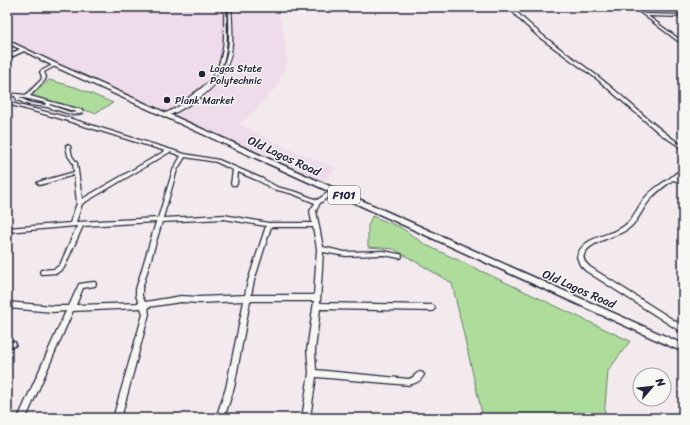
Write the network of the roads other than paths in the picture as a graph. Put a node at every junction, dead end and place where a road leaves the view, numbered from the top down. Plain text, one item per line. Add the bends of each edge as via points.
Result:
1 (225, 7) edge
2 (230, 7) edge
3 (510, 7) edge
4 (635, 7) edge
5 (683, 7) edge
6 (644, 15) junction
7 (683, 16) edge
8 (7, 41) edge
9 (683, 44) edge
10 (7, 51) edge
11 (19, 51) junction
12 (7, 57) edge
13 (55, 65) junction
14 (7, 94) edge
15 (17, 95) junction
16 (28, 96) junction
17 (7, 103) edge
18 (48, 104) junction
19 (165, 114) junction
20 (68, 146) dead end
21 (683, 148) edge
22 (170, 150) junction
23 (184, 155) junction
24 (236, 169) junction
25 (683, 170) edge
26 (76, 173) junction
27 (674, 179) junction
28 (683, 181) edge
29 (40, 183) dead end
30 (234, 184) dead end
31 (334, 191) junction
32 (318, 202) junction
33 (80, 203) junction
34 (160, 220) junction
35 (72, 224) junction
36 (80, 224) junction
37 (315, 224) junction
38 (269, 225) junction
39 (7, 230) edge
40 (320, 250) junction
41 (400, 256) dead end
42 (43, 272) dead end
43 (93, 284) dead end
44 (247, 298) junction
45 (318, 298) junction
46 (7, 305) edge
47 (145, 305) junction
48 (317, 306) junction
49 (432, 308) dead end
50 (71, 309) junction
51 (683, 330) edge
52 (683, 348) edge
53 (313, 374) junction
54 (420, 375) dead end
55 (22, 418) edge
56 (117, 418) edge
57 (220, 418) edge
58 (306, 418) edge

1 - 19 street via 226,50 220,70 191,98
2 - 19 street via 230,49 220,77 197,98
3 - 21 street via 535,30 625,100 655,129
4 - 5 street
4 - 6 street
6 - 7 street
6 - 9 street
8 - 11 main road, Old Lagos Road / F101
10 - 11 street
11 - 12 main road
11 - 13 main road, Old Lagos Road / F101
13 - 16 street via 42,72 43,80
13 - 19 main road, Old Lagos Road / F101
14 - 15 street
15 - 16 street
15 - 18 street via 18,99 27,103
16 - 18 street
17 - 22 street
18 - 18 street via 81,112 72,114
19 - 31 main road, Old Lagos Road / F101
20 - 26 street
22 - 23 street
22 - 33 street
23 - 24 street via 217,161
23 - 34 street via 175,170
24 - 30 street
24 - 32 street via 275,188
25 - 27 street
26 - 29 street
26 - 33 street
27 - 28 street
27 - 51 street via 647,199 628,227 588,245 580,258 588,269
31 - 32 street
31 - 52 main road, Old Lagos Road / F101
32 - 37 street via 313,211
33 - 35 street
34 - 36 street
34 - 38 street via 228,217
34 - 47 street via 139,288 140,300
35 - 36 street
35 - 39 street
36 - 42 street via 62,266 55,271
37 - 38 street
37 - 40 street
38 - 44 street
40 - 41 street via 345,254 384,253
40 - 45 street
43 - 50 street via 81,286
44 - 45 street
44 - 47 street via 181,299
44 - 57 street via 230,388
45 - 48 street
46 - 50 street via 53,310
47 - 50 street
47 - 56 street via 144,328
48 - 49 street
48 - 53 street via 311,350
50 - 55 street
53 - 54 street via 409,382 416,380
53 - 58 street

